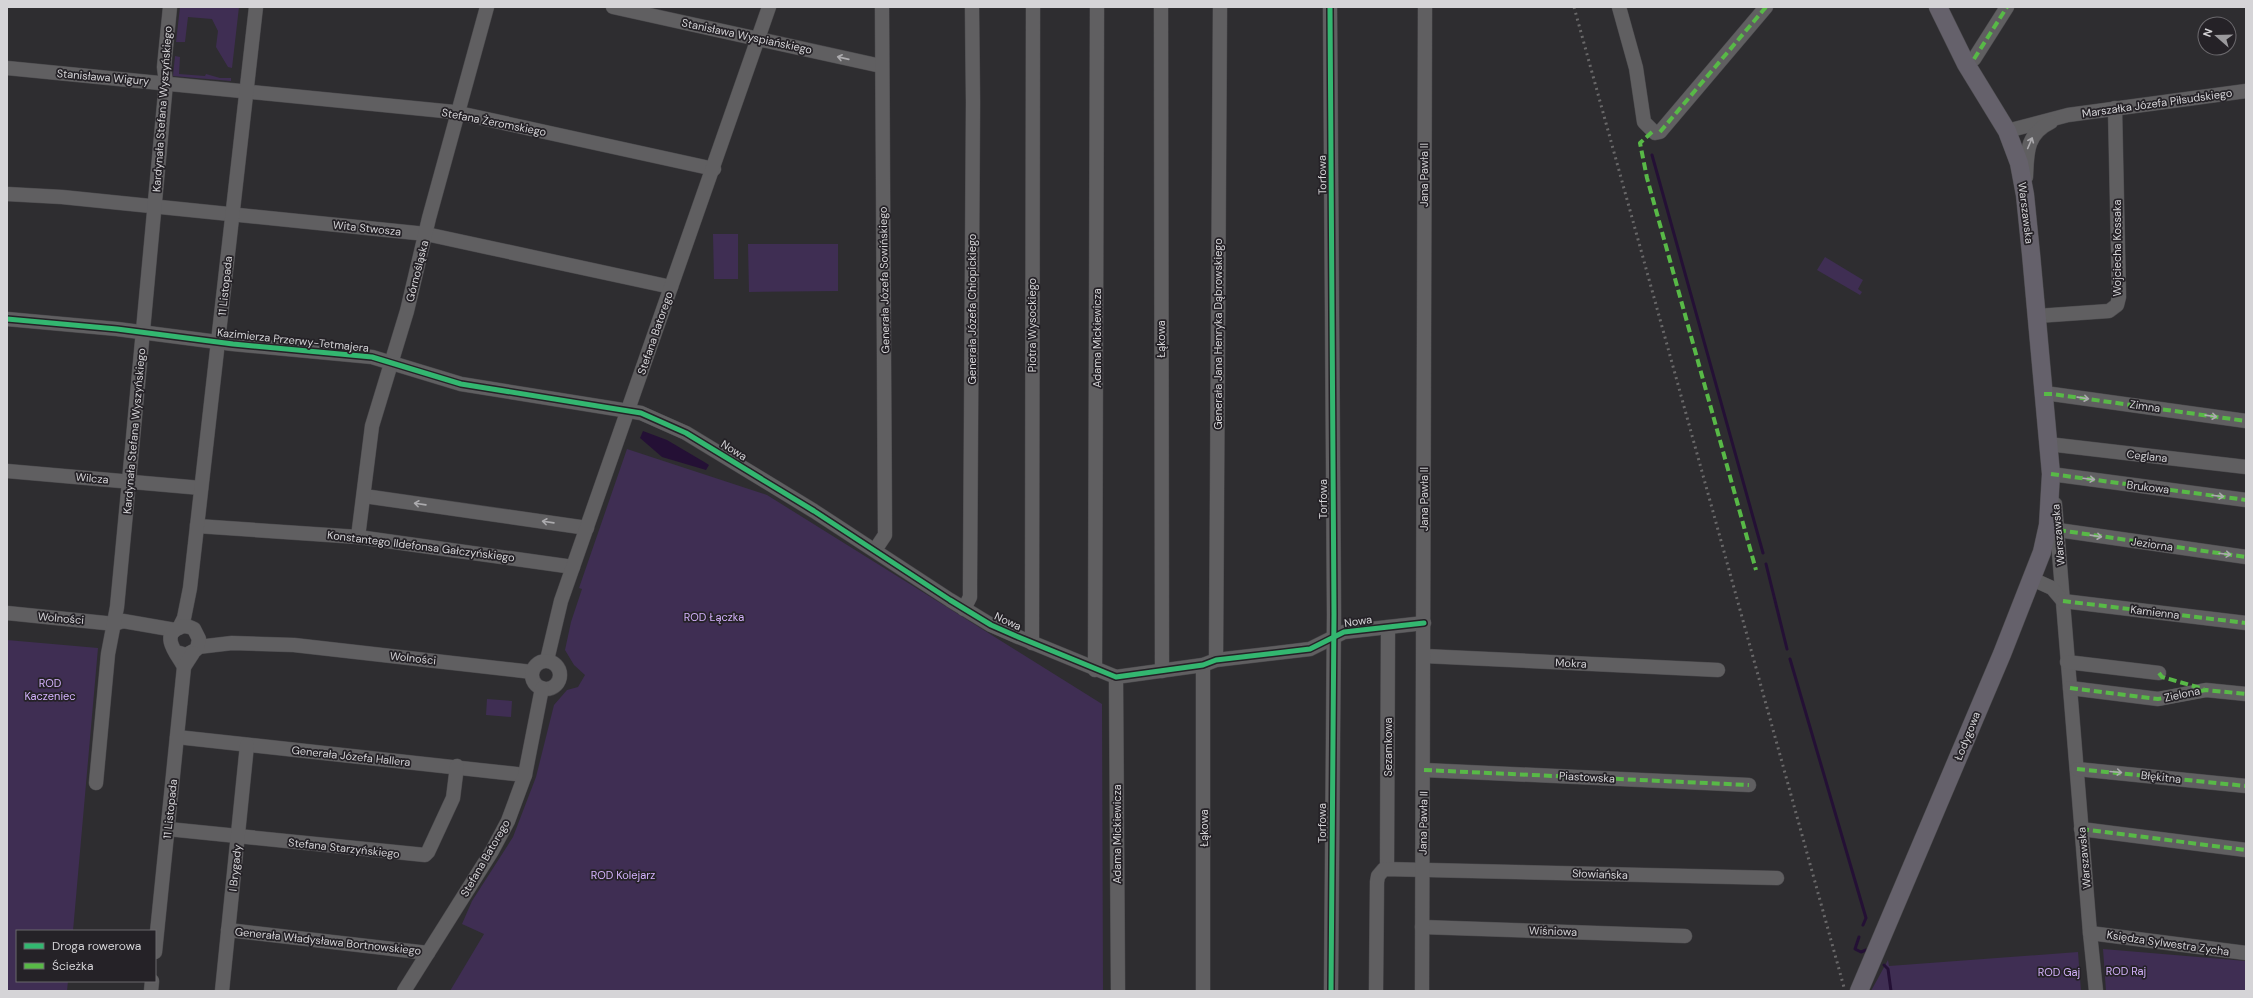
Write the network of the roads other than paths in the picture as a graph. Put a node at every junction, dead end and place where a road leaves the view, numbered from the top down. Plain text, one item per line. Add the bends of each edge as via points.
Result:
1 (170, 7) edge
2 (256, 7) edge
3 (487, 7) edge
4 (613, 7) edge
5 (769, 7) edge
6 (882, 7) edge
7 (972, 7) edge
8 (1032, 7) edge
9 (1097, 7) edge
10 (1161, 7) edge
11 (1220, 7) edge
12 (1330, 7) edge
13 (1425, 7) edge
14 (1619, 7) edge
15 (1766, 7) edge
16 (1938, 7) edge
17 (2007, 7) edge
18 (759, 39) junction
19 (1974, 59) dead end
20 (881, 66) junction
21 (7, 68) edge
22 (166, 82) junction
23 (2246, 90) edge
24 (247, 91) junction
25 (2115, 108) junction
26 (458, 113) junction
27 (2068, 115) junction
28 (2007, 131) junction
29 (714, 169) junction
30 (7, 194) edge
31 (2024, 195) junction
32 (154, 207) junction
33 (232, 216) junction
34 (426, 234) junction
35 (671, 287) junction
36 (2037, 316) junction
37 (7, 319) edge
38 (143, 332) junction
39 (218, 342) junction
40 (390, 363) junction
41 (2044, 394) junction
42 (628, 411) junction
43 (2246, 421) edge
44 (2048, 444) junction
45 (2246, 467) edge
46 (7, 471) edge
47 (2051, 474) junction
48 (129, 481) junction
49 (201, 488) junction
50 (364, 496) junction
51 (2246, 500) edge
52 (197, 526) junction
53 (587, 528) junction
54 (2058, 530) junction
55 (358, 536) junction
56 (875, 550) junction
57 (2246, 557) edge
58 (573, 567) junction
59 (2032, 579) junction
60 (190, 588) junction
61 (2063, 601) junction
62 (964, 609) junction
63 (7, 614) edge
64 (1424, 623) junction
65 (2246, 623) edge
66 (114, 624) junction
67 (1388, 627) junction
68 (177, 629) junction
69 (1333, 637) junction
70 (195, 641) junction
71 (1032, 643) junction
72 (173, 648) junction
73 (1424, 656) junction
74 (547, 660) junction
75 (1210, 662) junction
76 (2067, 662) junction
77 (184, 667) junction
78 (1095, 670) junction
79 (1718, 670) dead end
80 (1162, 671) junction
81 (532, 672) junction
82 (2159, 673) dead end
83 (1116, 677) junction
84 (542, 688) junction
85 (2070, 688) junction
86 (2246, 694) edge
87 (177, 737) junction
88 (247, 745) junction
89 (457, 766) junction
90 (2077, 769) junction
91 (1424, 770) junction
92 (525, 775) junction
93 (96, 783) dead end
94 (1749, 785) dead end
95 (2246, 786) edge
96 (2082, 829) junction
97 (168, 830) junction
98 (238, 837) junction
99 (2246, 850) edge
100 (1387, 868) junction
101 (1423, 869) junction
102 (1777, 878) dead end
103 (1422, 927) junction
104 (228, 930) junction
105 (1685, 936) dead end
106 (2090, 938) junction
107 (156, 943) edge
108 (428, 953) junction
109 (2246, 953) edge
110 (222, 991) edge
111 (404, 991) edge
112 (1118, 991) edge
113 (1203, 991) edge
114 (1331, 991) edge
115 (1376, 991) edge
116 (1422, 991) edge
117 (1859, 991) edge
118 (2096, 991) edge

1 - 22 street, Kardynała Stefana Wyszyńskiego via 164,67
2 - 24 street, 11 Listopada
3 - 26 street, Górnośląska
4 - 18 street, Stanisława Wyspiańskiego
5 - 18 street, Stefana Batorego
6 - 20 street, Generała Józefa Sowińskiego
7 - 62 street, Generała Józefa Chłopickiego via 970,596
8 - 71 street, Piotra Wysockiego
9 - 78 street, Adama Mickiewicza
10 - 80 street, Łąkowa
11 - 75 street, Generała Jana Henryka Dąbrowskiego
12 - 69 street, Torfowa
13 - 64 street, Jana Pawła II
14 - 15 street via 1636,68 1644,122 1652,132 1660,132
16 - 28 main road via 1966,64
17 - 19 street
20 -> 18 street, Stanisława Wyspiańskiego
18 - 29 street, Stefana Batorego
20 - 56 street, Generała Józefa Sowińskiego via 885,535
21 - 22 street, Stanisława Wigury
22 - 24 street, Stanisława Wigury
22 - 32 street, Kardynała Stefana Wyszyńskiego
23 - 25 street, Marszałka Józefa Piłsudskiego
24 - 26 street, Stefana Żeromskiego
24 - 33 street, 11 Listopada
25 - 27 street, Marszałka Józefa Piłsudskiego
25 - 36 street, Wojciecha Kossaka via 2119,297 2117,305 2109,311
26 - 29 street, Stefana Żeromskiego
26 - 34 street, Górnośląska
27 - 28 street, Marszałka Józefa Piłsudskiego
31 -> 27 street, Marszałka Józefa Piłsudskiego via 2027,148 2031,139 2041,128
28 - 31 main road, Warszawska via 2019,163
29 - 35 street, Stefana Batorego
30 - 32 street, Wita Stwosza
31 - 36 main road, Warszawska
32 - 33 street, Wita Stwosza
32 - 38 street, Kardynała Stefana Wyszyńskiego
33 - 34 street, Wita Stwosza
33 - 39 street, 11 Listopada
34 - 35 street, Wita Stwosza
34 - 40 street, Górnośląska via 407,311
35 - 42 street, Stefana Batorego
36 - 41 main road, Warszawska
37 - 38 street, Kazimierza Przerwy-Tetmajera
38 - 39 street, Kazimierza Przerwy-Tetmajera
38 - 48 street, Kardynała Stefana Wyszyńskiego
39 - 40 street, Kazimierza Przerwy-Tetmajera via 372,358
39 - 49 street, 11 Listopada
40 - 42 street, Kazimierza Przerwy-Tetmajera via 461,384
40 - 50 street, Górnośląska via 372,426
41 -> 43 street, Zimna
41 - 44 main road, Warszawska
42 - 53 street, Stefana Batorego
42 - 56 street, Nowa via 641,413 686,434
44 - 45 street, Ceglana
44 - 47 main road, Warszawska
46 - 48 street, Wilcza
47 -> 51 street, Brukowa
47 - 54 street, Warszawska
47 - 59 main road, Łodygowa via 2048,525
48 - 49 street, Wilcza
48 - 66 street, Kardynała Stefana Wyszyńskiego
49 - 52 street, 11 Listopada
53 -> 50 street
50 - 55 street, Górnośląska
52 - 55 street, Konstantego Ildefonsa Gałczyńskiego
52 - 60 street, 11 Listopada
53 - 58 street, Stefana Batorego
54 -> 57 street, Jeziorna
54 - 61 street, Warszawska
55 - 58 street, Konstantego Ildefonsa Gałczyńskiego
56 - 62 street, Nowa
58 - 74 street, Stefana Batorego via 557,616
59 - 61 street via 2052,588
59 - 117 main road, Łodygowa via 1955,768
60 - 68 street, 11 Listopada via 184,618
60 - 70 street, 11 Listopada
61 - 65 street, Kamienna
61 - 76 street, Warszawska
62 - 71 street, Nowa via 991,625
63 - 66 street, Wolności
64 - 67 street, Nowa
64 - 73 street, Jana Pawła II
66 - 68 street, Wolności via 123,621
66 - 72 street, Wolności via 122,630 158,638
66 - 93 street, Kardynała Stefana Wyszyńskiego
67 - 69 street, Nowa via 1344,632
67 - 100 street, Sezamkowa
68 - 70 street via 186,626
68 - 72 street via 171,637
69 - 75 street, Nowa via 1310,649
69 - 114 street, Torfowa
70 - 72 street via 183,655
70 - 77 street, 11 Listopada
70 - 81 street, Wolności via 243,635 277,639 294,645
71 - 78 street, Nowa
72 - 77 street
73 - 79 street, Mokra
73 - 91 street, Jana Pawła II
74 - 81 street via 537,663
74 - 84 street via 558,668 559,680 552,687
75 - 80 street, Nowa
75 - 113 street, Łąkowa
76 - 82 street
76 - 85 street, Warszawska
77 - 87 street, 11 Listopada
78 - 83 street, Nowa
80 - 83 street, Nowa
81 - 84 street via 534,682
83 - 112 street, Adama Mickiewicza
84 - 92 street, Stefana Batorego
85 - 86 street, Zielona via 2158,699 2206,690
85 - 90 street, Warszawska
87 - 88 street, Generała Józefa Hallera
87 - 97 street, 11 Listopada
88 - 89 street, Generała Józefa Hallera
88 - 98 street, I Brygady
89 - 92 street, Generała Józefa Hallera
89 - 98 street, Stefana Starzyńskiego via 453,798 425,855
90 -> 95 street, Błękitna
90 - 96 street, Warszawska
91 - 94 street, Piastowska
91 - 101 street, Jana Pawła II
92 - 108 street, Stefana Batorego via 514,807 492,851
96 - 99 street
96 - 106 street, Warszawska
97 - 98 street, Stefana Starzyńskiego
97 - 107 street, 11 Listopada
98 - 104 street, I Brygady
100 - 101 street
100 - 115 street via 1381,872 1377,882
101 - 102 street, Słowiańska
101 - 103 street, Jana Pawła II
103 - 105 street, Wiśniowa
103 - 116 street, Jana Pawła II
104 - 108 street, Generała Władysława Bortnowskiego
104 - 110 street, I Brygady
106 - 109 street, Księdza Sylwestra Zycha
106 - 118 street, Warszawska
108 - 111 street, Stefana Batorego

